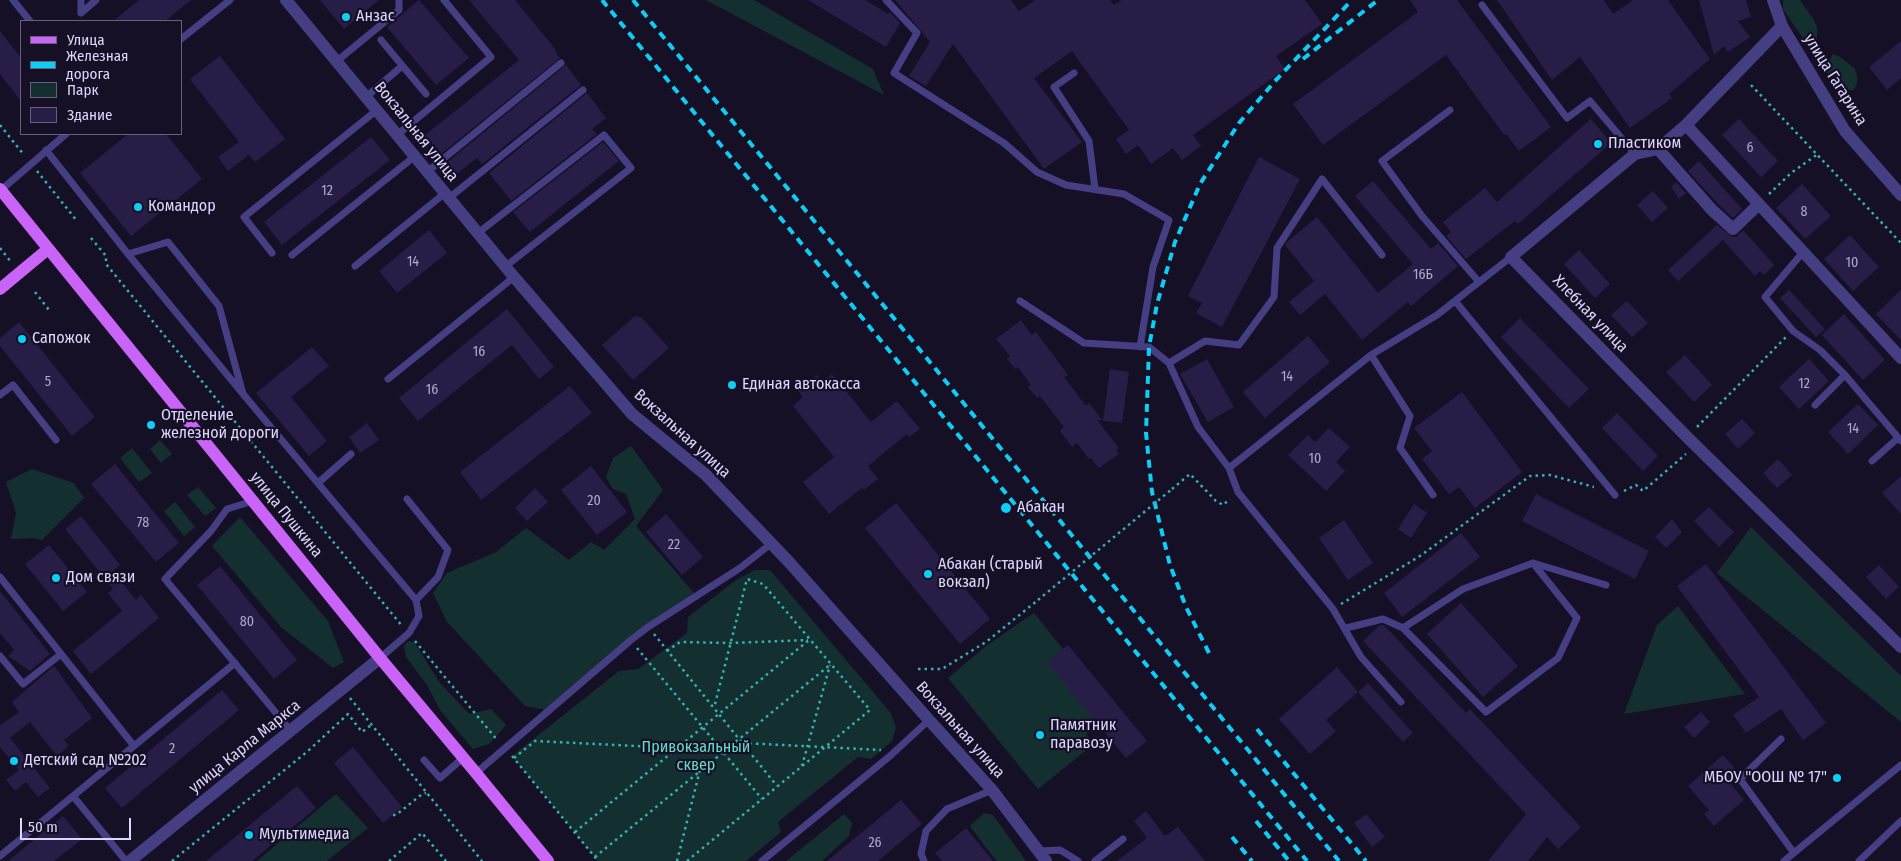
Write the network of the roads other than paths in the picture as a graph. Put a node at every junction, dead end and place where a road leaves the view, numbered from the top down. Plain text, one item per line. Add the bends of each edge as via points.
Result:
1 (13, 0) edge
2 (81, 0) edge
3 (96, 0) edge
4 (230, 0) edge
5 (286, 0) edge
6 (399, 0) edge
7 (444, 0) edge
8 (886, 0) edge
9 (1773, 0) edge
10 (1482, 5) dead end
11 (29, 20) edge
12 (1782, 26) junction
13 (182, 38) edge
14 (381, 40) dead end
15 (337, 61) junction
16 (561, 63) dead end
17 (402, 66) junction
18 (1074, 73) dead end
19 (583, 90) dead end
20 (426, 94) dead end
21 (366, 97) junction
22 (376, 110) junction
23 (1450, 110) dead end
24 (1686, 125) junction
25 (65, 135) edge
26 (397, 135) junction
27 (1658, 149) junction
28 (46, 150) junction
29 (1634, 154) junction
30 (415, 156) junction
31 (428, 172) junction
32 (0, 189) edge
33 (1095, 189) junction
34 (1901, 195) edge
35 (447, 196) junction
36 (1759, 204) junction
37 (478, 233) junction
38 (48, 249) junction
39 (1804, 251) junction
40 (272, 253) dead end
41 (128, 254) junction
42 (292, 255) dead end
43 (1382, 255) dead end
44 (1511, 257) junction
45 (355, 266) dead end
46 (506, 266) junction
47 (514, 277) junction
48 (1479, 282) junction
49 (0, 289) edge
50 (1020, 301) dead end
51 (1455, 301) junction
52 (1140, 347) junction
53 (1371, 355) junction
54 (1901, 358) edge
55 (1169, 363) junction
56 (1845, 375) junction
57 (388, 378) dead end
58 (243, 394) junction
59 (0, 395) edge
60 (1815, 405) dead end
61 (56, 440) dead end
62 (1900, 440) edge
63 (350, 454) dead end
64 (1872, 461) dead end
65 (1229, 468) junction
66 (318, 483) junction
67 (1433, 495) dead end
68 (1615, 496) road end
69 (407, 499) dead end
70 (253, 501) junction
71 (772, 544) junction
72 (1533, 563) junction
73 (0, 576) edge
74 (1606, 585) dead end
75 (416, 600) junction
76 (1346, 628) junction
77 (1403, 628) junction
78 (1901, 647) edge
79 (61, 654) junction
80 (0, 656) edge
81 (380, 658) junction
82 (235, 663) junction
83 (1401, 702) dead end
84 (929, 720) junction
85 (291, 731) junction
86 (1781, 739) dead end
87 (134, 746) junction
88 (463, 758) junction
89 (424, 760) dead end
90 (1901, 765) edge
91 (476, 773) junction
92 (992, 790) junction
93 (73, 796) junction
94 (1901, 821) edge
95 (1123, 838) dead end
96 (1794, 853) junction
97 (0, 856) edge
98 (1042, 856) edge
99 (132, 860) edge
100 (548, 861) edge
101 (762, 861) edge
102 (924, 861) edge
103 (1078, 861) edge
104 (1095, 861) edge
105 (1784, 861) edge
106 (1859, 861) edge

1 - 11 lane
2 - 3 lane via 81,13
4 - 13 lane
5 - 15 street, Вокзальная улица
6 - 15 lane via 399,10
7 - 26 lane via 491,57
8 - 33 lane via 917,33 894,73 1004,143 1037,172 1066,185
9 - 12 street, улица Гагарина
10 - 29 lane via 1567,118 1590,101
12 - 24 street
12 - 34 street, улица Гагарина via 1845,131
14 - 17 lane
15 - 21 street, Вокзальная улица
16 - 31 lane
17 - 20 lane
17 - 21 lane
18 - 33 lane via 1054,87 1089,141
19 - 35 lane
21 - 22 street, Вокзальная улица
22 - 26 street, Вокзальная улица
22 - 40 lane via 244,217
23 - 48 lane via 1382,161 1422,216
24 - 27 street
24 - 36 street
25 - 28 lane
26 - 30 street, Вокзальная улица
27 - 29 street
27 - 36 street via 1733,229
28 - 32 lane
28 - 41 lane
29 - 44 street
30 - 31 street, Вокзальная улица
30 - 42 lane
31 - 35 street, Вокзальная улица
32 - 38 main road, улица Пушкина
33 - 52 lane via 1124,194 1169,220 1154,267
35 - 37 street, Вокзальная улица
35 - 45 lane
36 - 39 street
37 - 46 street, Вокзальная улица
37 - 46 lane via 604,134 631,168
38 - 49 main road
38 - 70 main road, улица Пушкина
39 - 54 street
39 - 56 lane via 1765,297 1793,331 1820,350
41 - 58 lane
41 - 58 lane via 168,242 219,306
43 - 55 lane via 1322,179 1277,248 1274,297 1239,345 1205,341
44 - 48 lane
44 - 78 street, Хлебная улица via 1691,442
46 - 47 street, Вокзальная улица
47 - 57 lane
47 - 71 street, Вокзальная улица via 632,414 706,476
48 - 51 lane
50 - 52 lane via 1084,343
51 - 53 lane
51 - 68 lane
52 - 55 lane via 1148,347
53 - 65 lane
53 - 67 lane via 1410,416 1400,448
55 - 65 lane via 1198,427
56 - 60 lane
56 - 62 lane
58 - 66 lane
59 - 61 lane via 13,385
62 - 64 lane
63 - 66 lane
65 - 76 lane via 1238,492
66 - 75 lane
69 - 75 lane via 448,550 438,576
70 - 81 main road, улица Пушкина
70 - 82 lane via 227,509 211,531 165,579
71 - 84 street, Вокзальная улица
71 - 91 lane via 631,640
72 - 74 lane
72 - 77 lane via 1463,589
72 - 77 lane via 1577,618 1558,658 1486,712
73 - 79 lane
75 - 81 lane via 419,616 409,633
76 - 77 lane via 1383,620
76 - 83 lane via 1362,658
79 - 80 lane via 23,684
79 - 87 lane
81 - 85 street, улица Карла Маркса
81 - 88 main road, улица Пушкина
82 - 85 lane
82 - 87 lane
84 - 92 street, Вокзальная улица
84 - 101 lane
85 - 99 street, улица Карла Маркса
86 - 96 lane via 1740,779
87 - 93 lane
88 - 89 lane via 440,778
88 - 91 main road, улица Пушкина
90 - 96 lane
91 - 100 main road, улица Пушкина
92 - 98 street, Вокзальная улица
92 - 102 lane via 947,809 926,831 921,854
93 - 97 lane
93 - 99 lane
94 - 106 lane
95 - 104 lane
96 - 105 lane
98 - 103 lane via 1060,850

